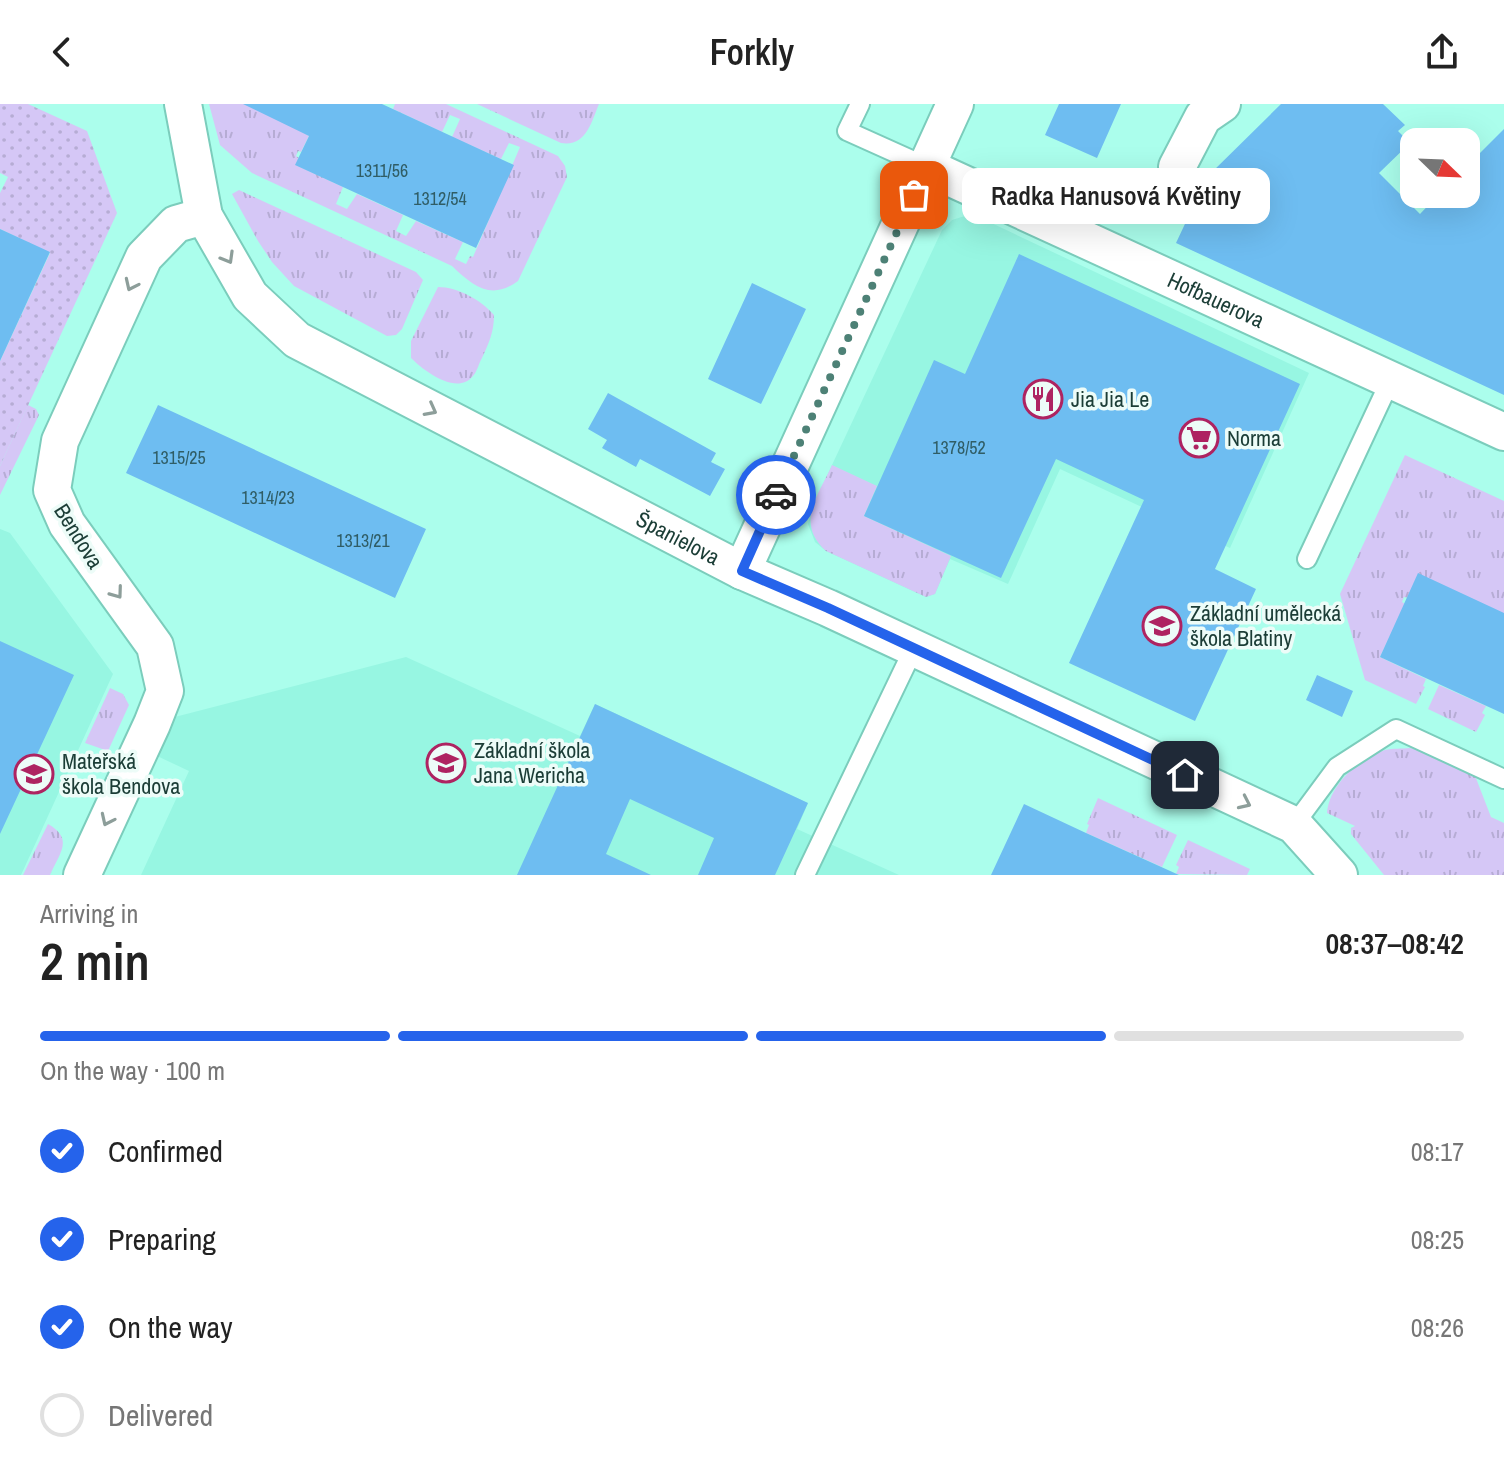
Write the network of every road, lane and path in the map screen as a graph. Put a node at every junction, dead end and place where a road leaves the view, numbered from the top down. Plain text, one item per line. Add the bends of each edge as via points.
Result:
1 (183, 104) edge
2 (860, 104) edge
3 (955, 104) edge
4 (1222, 104) edge
5 (927, 167) junction
6 (1177, 167) dead end
7 (204, 216) junction
8 (1391, 379) junction
9 (1504, 432) edge
10 (1307, 559) dead end
11 (742, 571) junction
12 (914, 648) junction
13 (1504, 779) edge
14 (1294, 825) junction
15 (82, 875) edge
16 (805, 875) edge
17 (1339, 875) edge

1 - 7 street, Španielova
2 - 5 lane via 847,131
3 - 5 street
4 - 6 street via 1203,117
5 - 8 street, Hofbauerova
5 - 11 street
7 -> 11 street, Španielova via 250,296 297,340
7 -> 15 street, Bendova via 176,224 144,257 60,441 52,490 67,524 155,646 165,691
8 - 9 street, Hofbauerova
8 - 10 lane
11 - 12 street, Španielova
12 -> 14 street, Španielova
12 - 16 lane
13 - 14 lane via 1396,729 1337,767
14 - 17 street, Španielova

